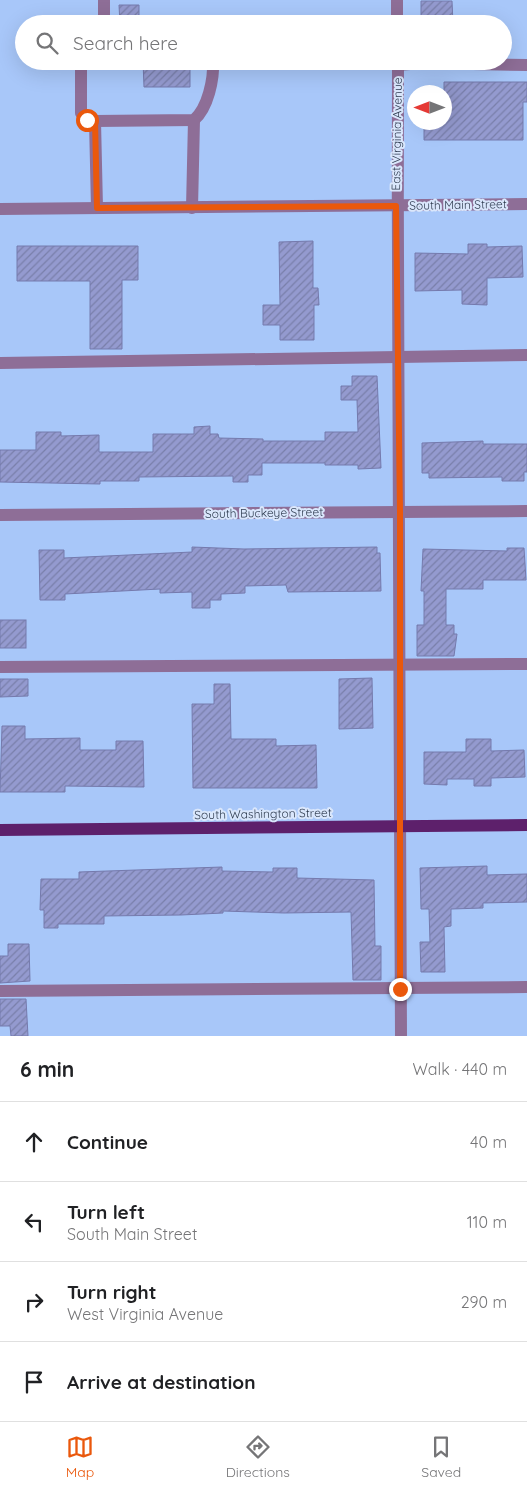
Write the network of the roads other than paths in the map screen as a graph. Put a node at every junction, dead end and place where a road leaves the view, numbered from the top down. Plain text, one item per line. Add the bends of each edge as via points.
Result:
1 (104, 0) edge
2 (397, 0) edge
3 (103, 15) edge
4 (397, 15) edge
5 (512, 65) edge
6 (527, 65) edge
7 (81, 70) edge
8 (213, 70) edge
9 (398, 70) edge
10 (194, 120) junction
11 (95, 121) junction
12 (527, 204) edge
13 (396, 206) junction
14 (97, 208) junction
15 (192, 208) junction
16 (0, 209) edge
17 (527, 355) edge
18 (398, 356) junction
19 (0, 363) edge
20 (527, 510) edge
21 (400, 512) junction
22 (0, 515) edge
23 (527, 664) edge
24 (400, 665) junction
25 (0, 667) edge
26 (527, 825) edge
27 (400, 826) junction
28 (0, 830) edge
29 (527, 987) edge
30 (400, 989) junction
31 (0, 991) edge
32 (401, 1036) edge

1 - 3 street
2 - 4 street
5 - 6 street
7 - 11 street via 81,113 87,120
8 - 10 street via 199,116
9 - 13 street, East Virginia Avenue
10 - 11 street
10 - 15 street
11 - 14 street
12 - 13 street, South Main Street
13 - 15 street, South Main Street
13 - 18 street, East Virginia Avenue
14 - 15 street, South Main Street
14 - 16 street, South Main Street
17 - 18 street
18 - 19 street
18 - 21 street, East Virginia Avenue
20 - 21 street, South Buckeye Street
21 - 22 street, South Buckeye Street
21 - 24 street, East Virginia Avenue
23 - 24 street
24 - 25 street
24 - 27 street, East Virginia Avenue
26 - 27 main road, South Washington Street
27 - 28 main road, South Washington Street
27 - 30 street, East Virginia Avenue
29 - 30 street
30 - 31 street
30 - 32 street, East Virginia Avenue

